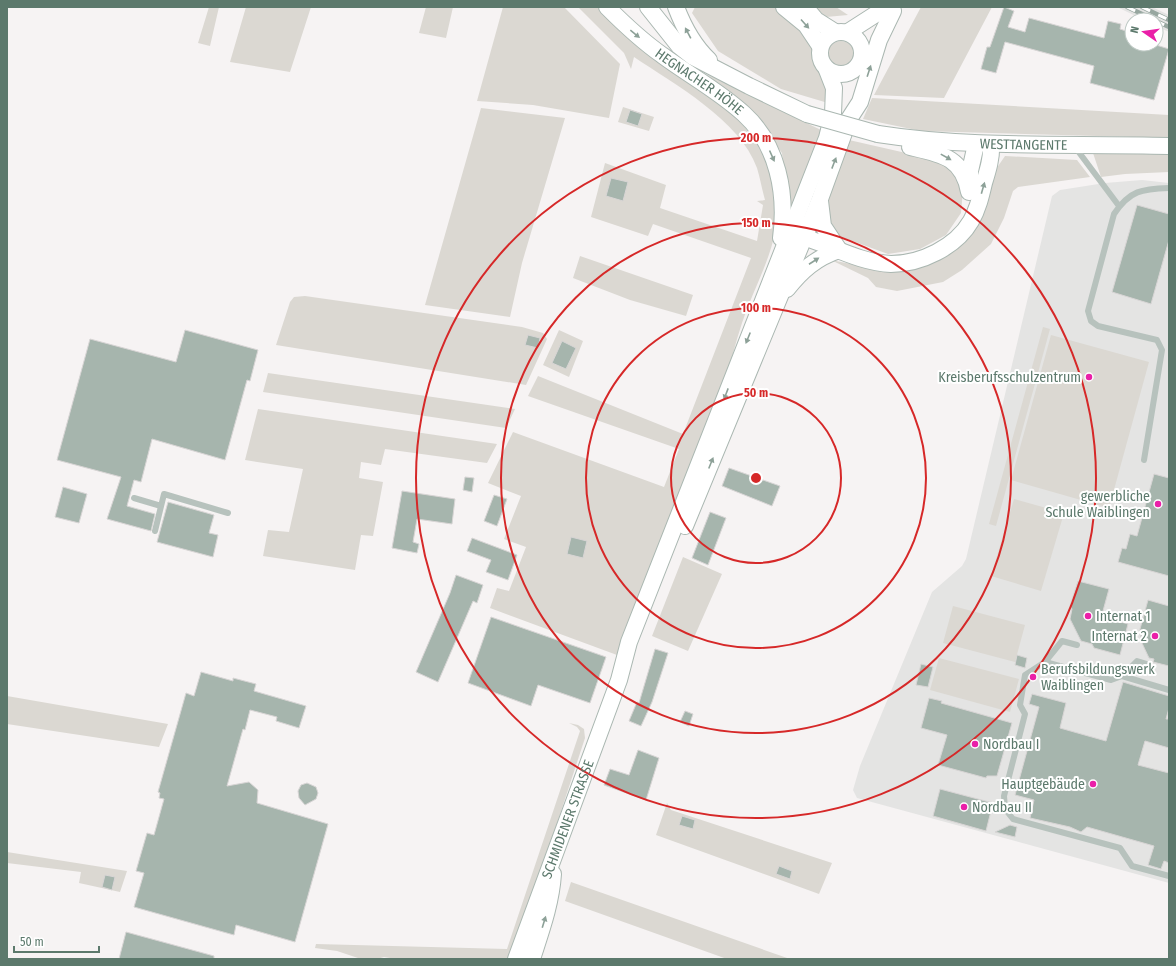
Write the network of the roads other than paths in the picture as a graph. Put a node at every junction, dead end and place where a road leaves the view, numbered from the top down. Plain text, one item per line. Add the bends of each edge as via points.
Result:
1 (607, 7) edge
2 (648, 7) edge
3 (784, 7) edge
4 (805, 7) edge
5 (677, 8) edge
6 (891, 8) edge
7 (841, 32) junction
8 (820, 46) junction
9 (861, 46) junction
10 (859, 65) junction
11 (828, 70) junction
12 (721, 71) junction
13 (849, 119) junction
14 (881, 134) junction
15 (983, 144) junction
16 (1073, 144) junction
17 (1169, 146) edge
18 (1169, 188) edge
19 (969, 192) junction
20 (820, 199) junction
21 (1119, 206) junction
22 (796, 216) junction
23 (805, 234) junction
24 (949, 243) junction
25 (839, 250) junction
26 (778, 262) junction
27 (778, 300) junction
28 (1144, 460) dead end
29 (695, 488) junction
30 (134, 498) dead end
31 (161, 506) junction
32 (228, 512) dead end
33 (155, 531) dead end
34 (1076, 645) dead end
35 (1045, 662) junction
36 (1147, 664) dead end
37 (1122, 676) junction
38 (1169, 690) edge
39 (554, 854) junction
40 (1169, 876) edge
41 (516, 959) edge
42 (532, 959) edge

1 -> 26 main road, HEGNACHER HÖHE via 661,55 727,100 745,116 761,136 772,156 782,195 784,217
2 - 12 main road, HEGNACHER HÖHE via 679,46 693,57
3 -> 8 main road via 806,25
4 - 7 main road via 816,20
12 -> 5 main road, HEGNACHER HÖHE via 688,35
6 - 7 main road
6 - 9 main road
13 -> 6 main road, SCHMIDENER STRASSE via 860,102
7 - 8 main road via 824,40
7 - 9 main road via 858,40
8 - 11 main road via 820,59
9 - 10 main road
10 - 11 main road via 847,74 840,75
10 - 13 main road, SCHMIDENER STRASSE via 849,103
11 - 22 main road, SCHMIDENER STRASSE via 834,88 833,114 821,154
12 - 14 main road, HEGNACHER HÖHE, bridge via 808,114
20 -> 13 main road, SCHMIDENER STRASSE
14 - 15 main road, WESTTANGENTE
14 -> 19 main road via 904,146 940,154 955,162 967,178
15 - 16 main road, WESTTANGENTE
15 - 19 main road via 970,171
24 -> 15 main road via 962,233 976,212 988,171
16 - 17 main road, WESTTANGENTE
16 - 21 lane
18 - 21 lane via 1134,193
19 - 24 main road via 966,213
20 - 23 main road, SCHMIDENER STRASSE
20 - 25 main road via 823,226
21 - 28 lane via 1114,214 1088,311 1090,320 1098,326 1157,340 1162,350
22 - 23 main road
22 - 26 main road, SCHMIDENER STRASSE
23 - 25 main road via 812,240
23 - 27 main road, SCHMIDENER STRASSE
24 - 25 main road via 933,255 911,263 890,264
27 -> 25 main road, SCHMIDENER STRASSE via 810,264 824,255
26 -> 29 main road, SCHMIDENER STRASSE
29 -> 27 main road, SCHMIDENER STRASSE
29 - 39 main road, SCHMIDENER STRASSE via 629,642 619,680
30 - 31 lane
31 - 32 lane via 164,494
31 - 33 lane
34 - 35 lane via 1062,641
35 - 37 lane via 1111,680
35 - 40 lane via 1025,675 1020,705 1025,714 1004,796 1005,809 1013,818 1120,848 1132,866
36 - 37 lane via 1136,661
37 - 38 lane
39 - 41 main road, SCHMIDENER STRASSE
42 -> 39 main road via 552,890

